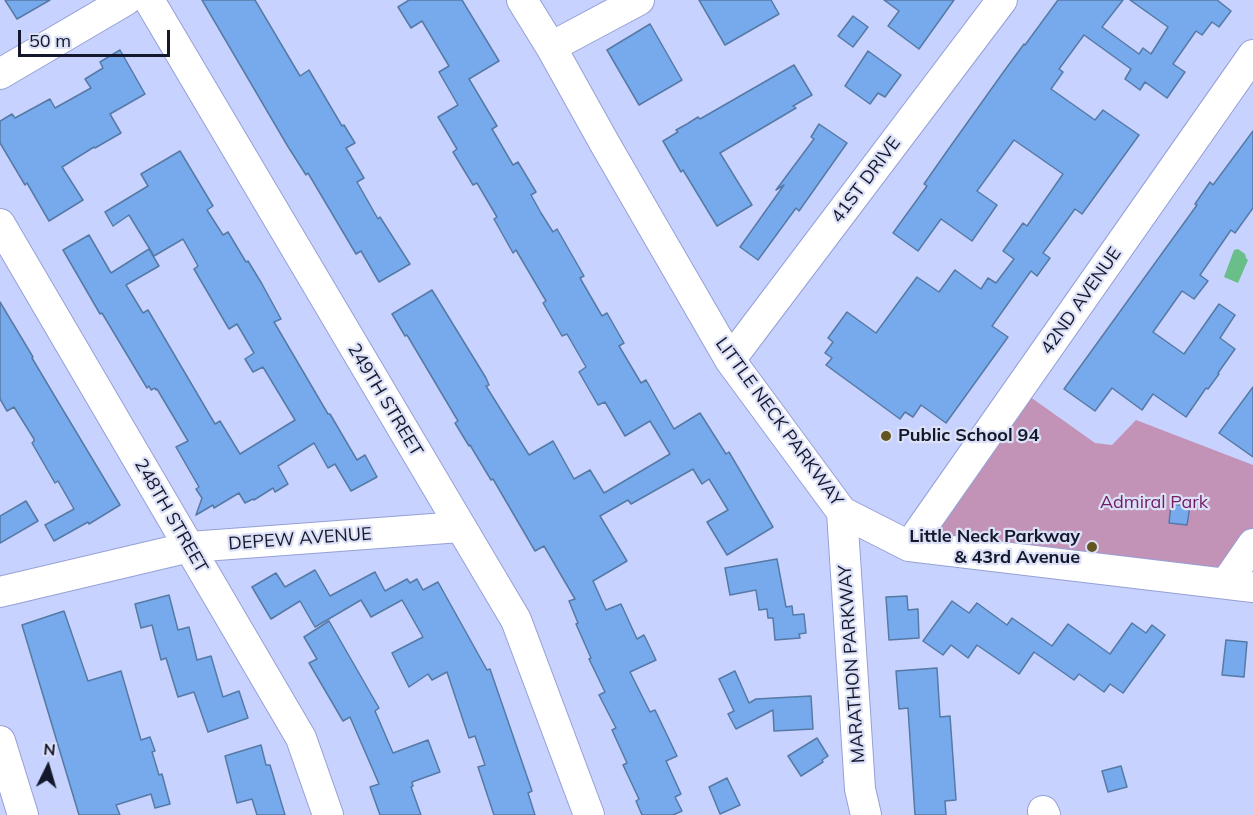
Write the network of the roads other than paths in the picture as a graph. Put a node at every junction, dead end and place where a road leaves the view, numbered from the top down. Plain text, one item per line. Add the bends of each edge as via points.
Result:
1 (126, 0) edge
2 (149, 0) edge
3 (522, 0) edge
4 (639, 0) edge
5 (1002, 0) edge
6 (551, 47) junction
7 (1253, 55) edge
8 (0, 74) edge
9 (0, 224) edge
10 (730, 360) junction
11 (842, 512) junction
12 (460, 527) junction
13 (1253, 544) edge
14 (909, 546) junction
15 (190, 547) junction
16 (1239, 585) edge
17 (0, 592) edge
18 (0, 741) edge
19 (23, 815) edge
20 (328, 815) edge
21 (589, 815) edge
22 (866, 815) edge

1 - 8 street
2 - 12 street, 249TH STREET
3 - 6 street, LITTLE NECK PARKWAY
4 - 6 street
5 - 10 street, 41ST DRIVE
6 - 10 street, LITTLE NECK PARKWAY
7 - 14 street, 42ND AVENUE
9 - 15 street, 248TH STREET
10 - 11 street, LITTLE NECK PARKWAY
11 - 14 street, LITTLE NECK PARKWAY
11 - 22 street, MARATHON PARKWAY via 860,789
12 - 15 street, DEPEW AVENUE
12 - 21 street, 249TH STREET via 516,620
13 - 16 street
14 - 16 street, LITTLE NECK PARKWAY
15 - 17 street, DEPEW AVENUE
15 - 20 street, 248TH STREET via 301,738
18 - 19 street

